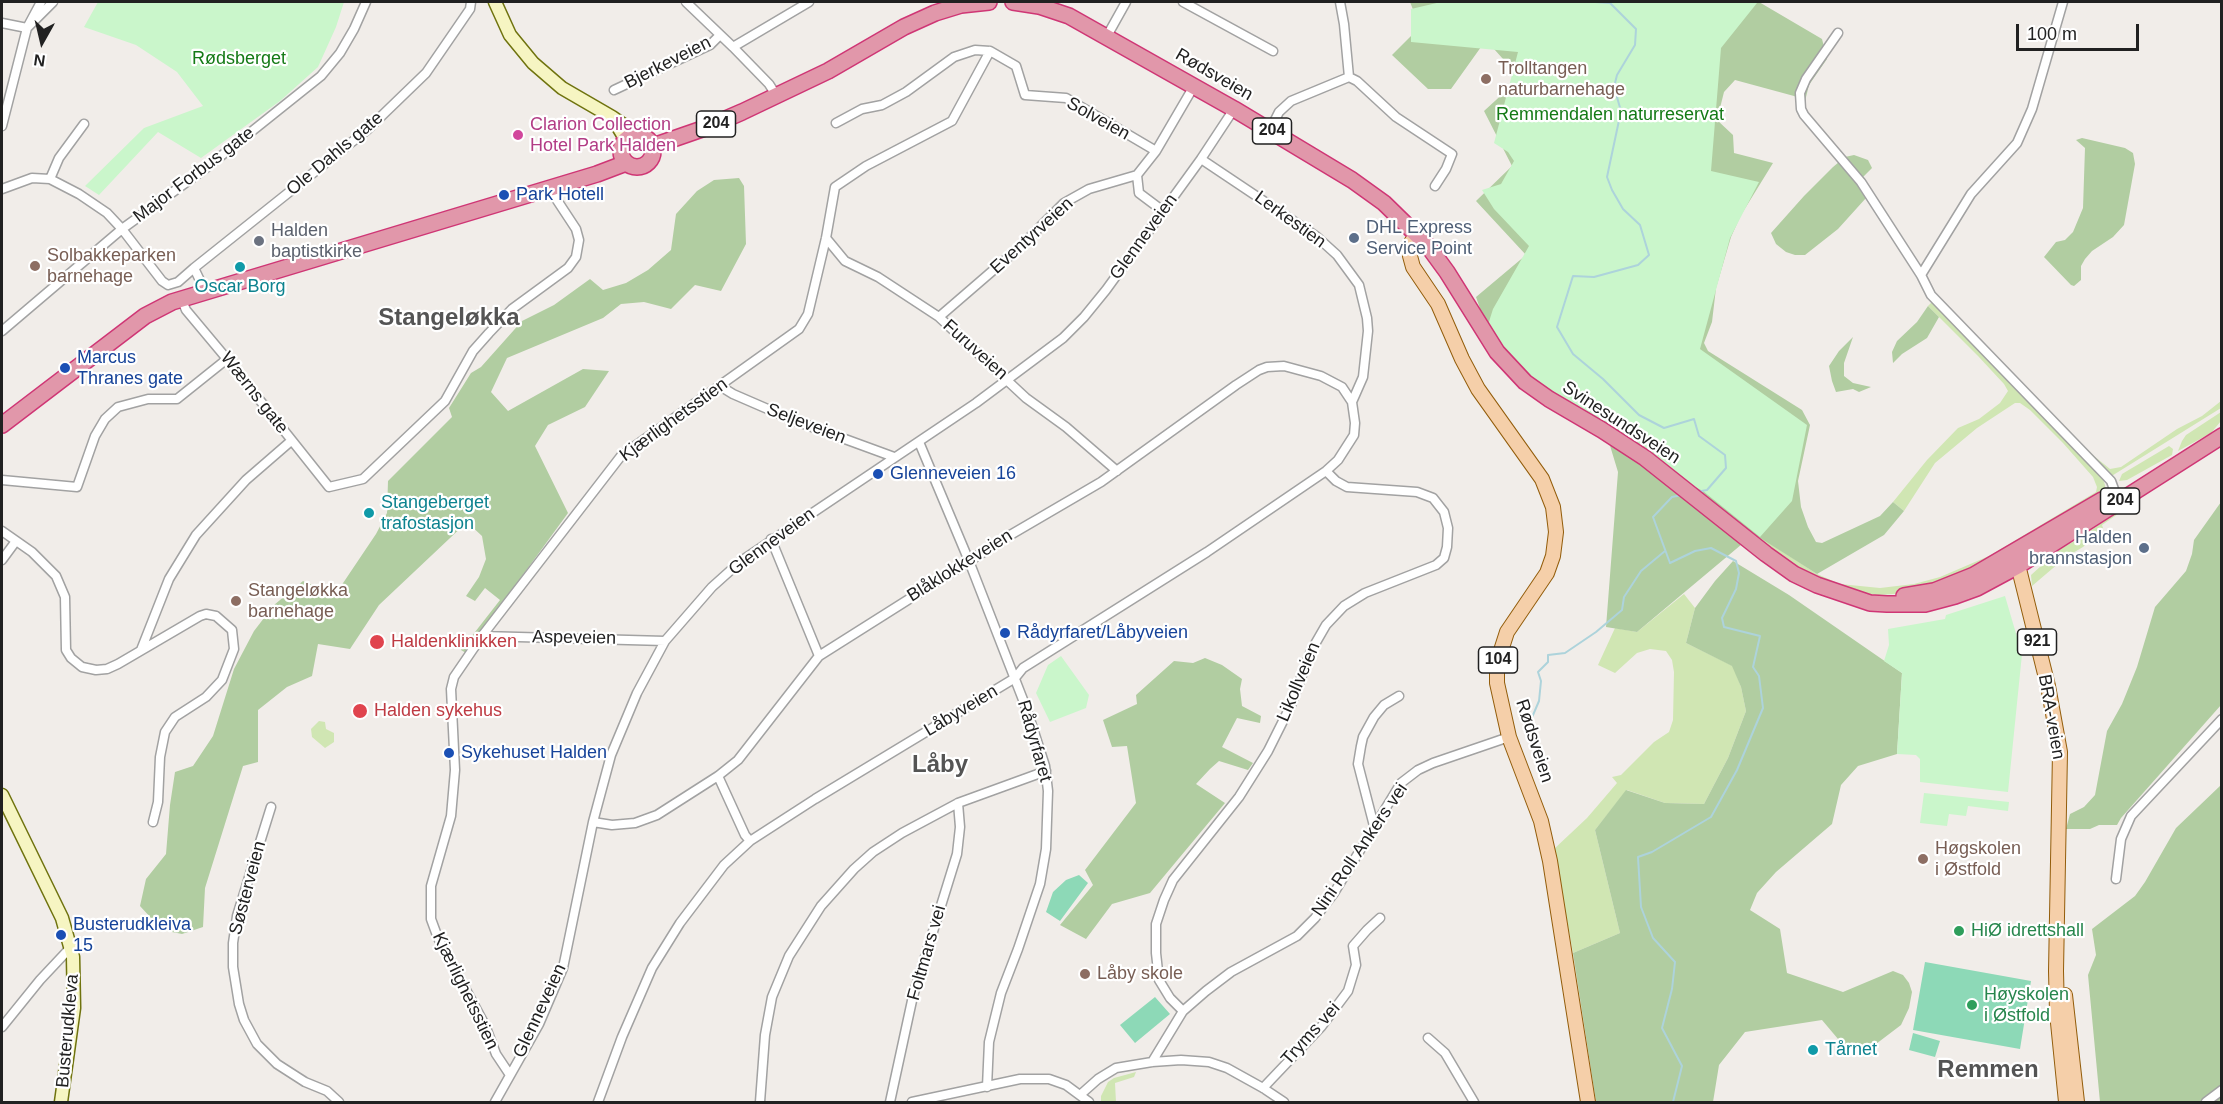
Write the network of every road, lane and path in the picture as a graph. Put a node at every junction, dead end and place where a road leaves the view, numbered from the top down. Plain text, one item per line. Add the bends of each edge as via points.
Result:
1 (41, 2) edge
2 (53, 2) edge
3 (366, 2) edge
4 (471, 2) edge
5 (495, 2) edge
6 (687, 2) edge
7 (809, 2) edge
8 (989, 2) edge
9 (1013, 2) edge
10 (1126, 2) edge
11 (1183, 2) edge
12 (1340, 2) edge
13 (2063, 2) edge
14 (2, 23) edge
15 (27, 28) junction
16 (1838, 33) dead end
17 (720, 34) junction
18 (1107, 36) junction
19 (733, 47) junction
20 (990, 51) junction
21 (1273, 51) dead end
22 (1350, 76) junction
23 (1194, 86) junction
24 (614, 90) dead end
25 (776, 95) junction
26 (1234, 109) junction
27 (837, 123) dead end
28 (84, 124) dead end
29 (2, 126) edge
30 (1269, 130) junction
31 (632, 138) junction
32 (653, 146) junction
33 (1156, 151) junction
34 (1201, 159) junction
35 (626, 163) junction
36 (1137, 175) junction
37 (50, 179) junction
38 (1435, 186) dead end
39 (549, 188) junction
40 (2, 189) edge
41 (1163, 211) junction
42 (122, 229) junction
43 (826, 238) junction
44 (1422, 240) junction
45 (194, 268) junction
46 (1921, 275) junction
47 (205, 291) junction
48 (181, 298) junction
49 (939, 317) junction
50 (2, 331) edge
51 (227, 358) junction
52 (1008, 380) junction
53 (720, 386) junction
54 (1352, 402) junction
55 (2, 425) edge
56 (2222, 430) edge
57 (2222, 436) edge
58 (291, 441) junction
59 (919, 442) junction
60 (894, 457) junction
61 (1118, 471) junction
62 (1326, 471) junction
63 (2, 480) edge
64 (2115, 492) junction
65 (2, 531) edge
66 (771, 539) junction
67 (16, 540) junction
68 (2, 560) edge
69 (2015, 560) junction
70 (969, 561) junction
71 (482, 636) junction
72 (665, 641) junction
73 (141, 650) junction
74 (819, 656) junction
75 (1015, 678) junction
76 (1399, 696) dead end
77 (2222, 719) edge
78 (1509, 737) junction
79 (1046, 771) junction
80 (718, 776) junction
81 (2, 795) edge
82 (958, 803) junction
83 (271, 807) dead end
84 (153, 822) dead end
85 (593, 822) junction
86 (1374, 826) junction
87 (750, 841) junction
88 (2116, 879) dead end
89 (2059, 885) junction
90 (1380, 918) dead end
91 (71, 947) junction
92 (1183, 1011) junction
93 (2, 1027) edge
94 (1428, 1038) dead end
95 (1152, 1062) junction
96 (510, 1075) junction
97 (987, 1087) junction
98 (1263, 1088) junction
99 (2222, 1090) edge
100 (1080, 1095) junction
101 (61, 1102) edge
102 (339, 1102) edge
103 (495, 1102) edge
104 (598, 1102) edge
105 (760, 1102) edge
106 (890, 1102) edge
107 (912, 1102) edge
108 (1089, 1102) edge
109 (1284, 1102) edge
110 (1474, 1102) edge
111 (1588, 1102) edge
112 (2066, 1102) edge
113 (2077, 1102) edge
114 (2206, 1102) edge

1 - 15 street
2 - 15 street
3 - 42 street, Major Forbus gate via 340,53 321,76
4 - 45 street, Ole Dahls gate via 426,73 367,130
5 - 31 street via 510,34 533,63 562,88 612,117
6 - 17 street
7 - 19 street, Bjerkeveien
8 - 25 highway, 204 via 935,13
9 - 18 highway, Rødsveien / 204 via 1055,10
10 - 18 street
11 - 21 street
12 - 22 street
13 - 46 street via 2032,109 2017,142 1971,194
14 - 15 street
15 - 29 street
16 - 46 street via 1806,79 1800,93 1801,108 1861,182
17 - 19 street
17 - 24 street, Bjerkeveien via 710,45
18 - 23 highway, Rødsveien / 204
19 - 25 street
20 - 27 street via 975,50 954,57 906,92
20 - 33 street, Solveien via 1016,66 1025,95 1066,98
20 - 43 street, Kjærlighetsstien via 952,121 866,166 835,188
22 - 30 street via 1291,101
22 - 38 street via 1396,117 1452,154
23 - 26 highway, Rødsveien / 204
23 - 33 street
25 - 32 highway, 204 via 720,123
26 - 30 highway, Rødsveien / 204
26 - 34 street, Glenneveien
28 - 37 street via 59,158
30 - 44 highway, Rødsveien / 204 via 1384,203
31 - 32 highway via 647,138
31 - 35 highway via 621,151
32 - 35 highway via 653,156 647,164 638,167
33 - 36 street
34 - 41 street, Glenneveien
34 - 54 street, Lerkestien via 1316,236 1337,255 1359,285 1368,331 1363,377
35 - 39 highway
36 - 41 street via 1139,193
36 - 49 street, Eventyrveien via 1089,189 1064,203
37 - 40 street via 32,178
37 - 42 street via 107,213
39 - 47 highway
39 - 58 street, Wærns gate via 576,229 576,257 568,268 513,309 489,333 473,351 445,401 363,479 329,488
41 - 52 street, Glenneveien via 1084,317
42 - 45 street via 168,285
42 - 50 street, Major Forbus gate
43 - 49 street, Furuveien via 845,261 878,277
43 - 53 street, Kjærlighetsstien via 808,314 799,329
44 - 69 highway, Svinesundsveien / 204 via 1514,371 1549,399 1628,447 1794,574 1847,595 1905,596 1934,591
44 - 78 main road, Rødsveien / 104 via 1410,244 1417,275 1438,304 1478,388 1542,479 1553,507 1556,532 1547,573 1507,632 1497,663 1497,683
45 - 47 street
46 - 64 street via 1944,311 2110,481
47 - 48 highway
48 - 51 street, Wærns gate via 186,310
48 - 55 highway via 145,316
49 - 52 street, Furuveien
51 - 58 street, Wærns gate
51 - 63 street via 177,399 148,399 118,407 95,436 77,487
52 - 59 street, Glenneveien
52 - 61 street, Furuveien
53 - 60 street, Seljeveien via 796,421
53 - 71 street, Kjærlighetsstien via 621,456
54 - 61 street, Blåklokkeveien via 1342,387 1321,376 1288,366 1267,367
54 - 62 street, Låbyveien via 1354,435
56 - 64 highway, Svinesundsveien / 204
57 - 69 highway, Svinesundsveien / 204
58 - 73 street via 233,493 196,535 169,579
59 - 60 street, Glenneveien
59 - 70 street, Rådyrfaret
60 - 66 street, Glenneveien
61 - 70 street, Blåklokkeveien
62 - 75 street, Låbyveien via 1207,552 1023,668
62 - 92 street, Likollveien via 1347,487 1417,492 1433,498 1444,512 1447,547 1444,558 1436,565 1365,592 1326,625 1268,751 1239,797 1173,880 1156,924 1156,953 1159,980
64 - 69 highway, Svinesundsveien / 204
65 - 67 street
66 - 72 street, Glenneveien via 712,586
66 - 74 street
67 - 68 street
67 - 73 street via 56,576 66,603 66,650 75,663 87,669 107,669
69 - 89 main road, BRA-veien / 921 via 2057,732
70 - 74 street, Blåklokkeveien
70 - 75 street, Rådyrfaret
71 - 72 street, Aspeveien
71 - 96 street, Kjærlighetsstien via 454,677 451,689 456,770 451,816 431,886 431,919 496,1054
72 - 85 street, Glenneveien via 637,693 611,755
73 - 84 street via 206,614 228,625 235,643 217,687 175,717 165,732
74 - 80 street, Blåklokkeveien via 738,760
75 - 79 street, Rådyrfaret
75 - 87 street, Låbyveien
76 - 86 street via 1374,717 1361,746 1358,764
77 - 88 street via 2131,816 2121,839
78 - 86 street, Nini Roll Ankers vei via 1418,770 1401,783
78 - 111 main road, Rødsveien / 104 via 1540,821 1550,861
79 - 82 street
79 - 97 street, Rådyrfaret via 1049,809 1044,866 1035,904 1001,993 989,1042
80 - 85 street, Blåklokkeveien via 650,818 612,825
80 - 87 street
81 - 91 street, Busterudkleva via 62,918
82 - 105 street via 873,852 815,914 789,956 772,997
82 - 106 street, Foltmars vei via 957,854 912,996
83 - 102 street, Søsterveien via 237,916 233,967 239,1004 257,1044 277,1064 327,1091
85 - 96 street, Glenneveien via 562,968 539,1024
86 - 92 street, Nini Roll Ankers vei via 1334,893 1297,936 1231,972
87 - 104 street, Låbyveien via 709,884 652,968
89 - 112 main road, BRA-veien / 921 via 2057,1013
89 - 113 main road, BRA-veien / 921 via 2063,971
90 - 98 street, Tryms vei via 1353,946 1356,966 1348,990 1321,1027
91 - 93 street
91 - 101 street, Busterudkleva via 74,1008
92 - 95 street, Nini Roll Ankers vei
94 - 110 street via 1445,1053
95 - 98 street via 1209,1062
95 - 100 street via 1116,1068
96 - 103 street, Glenneveien
97 - 100 street via 1020,1079 1049,1079
97 - 107 street
98 - 109 street
99 - 114 street
100 - 108 street

